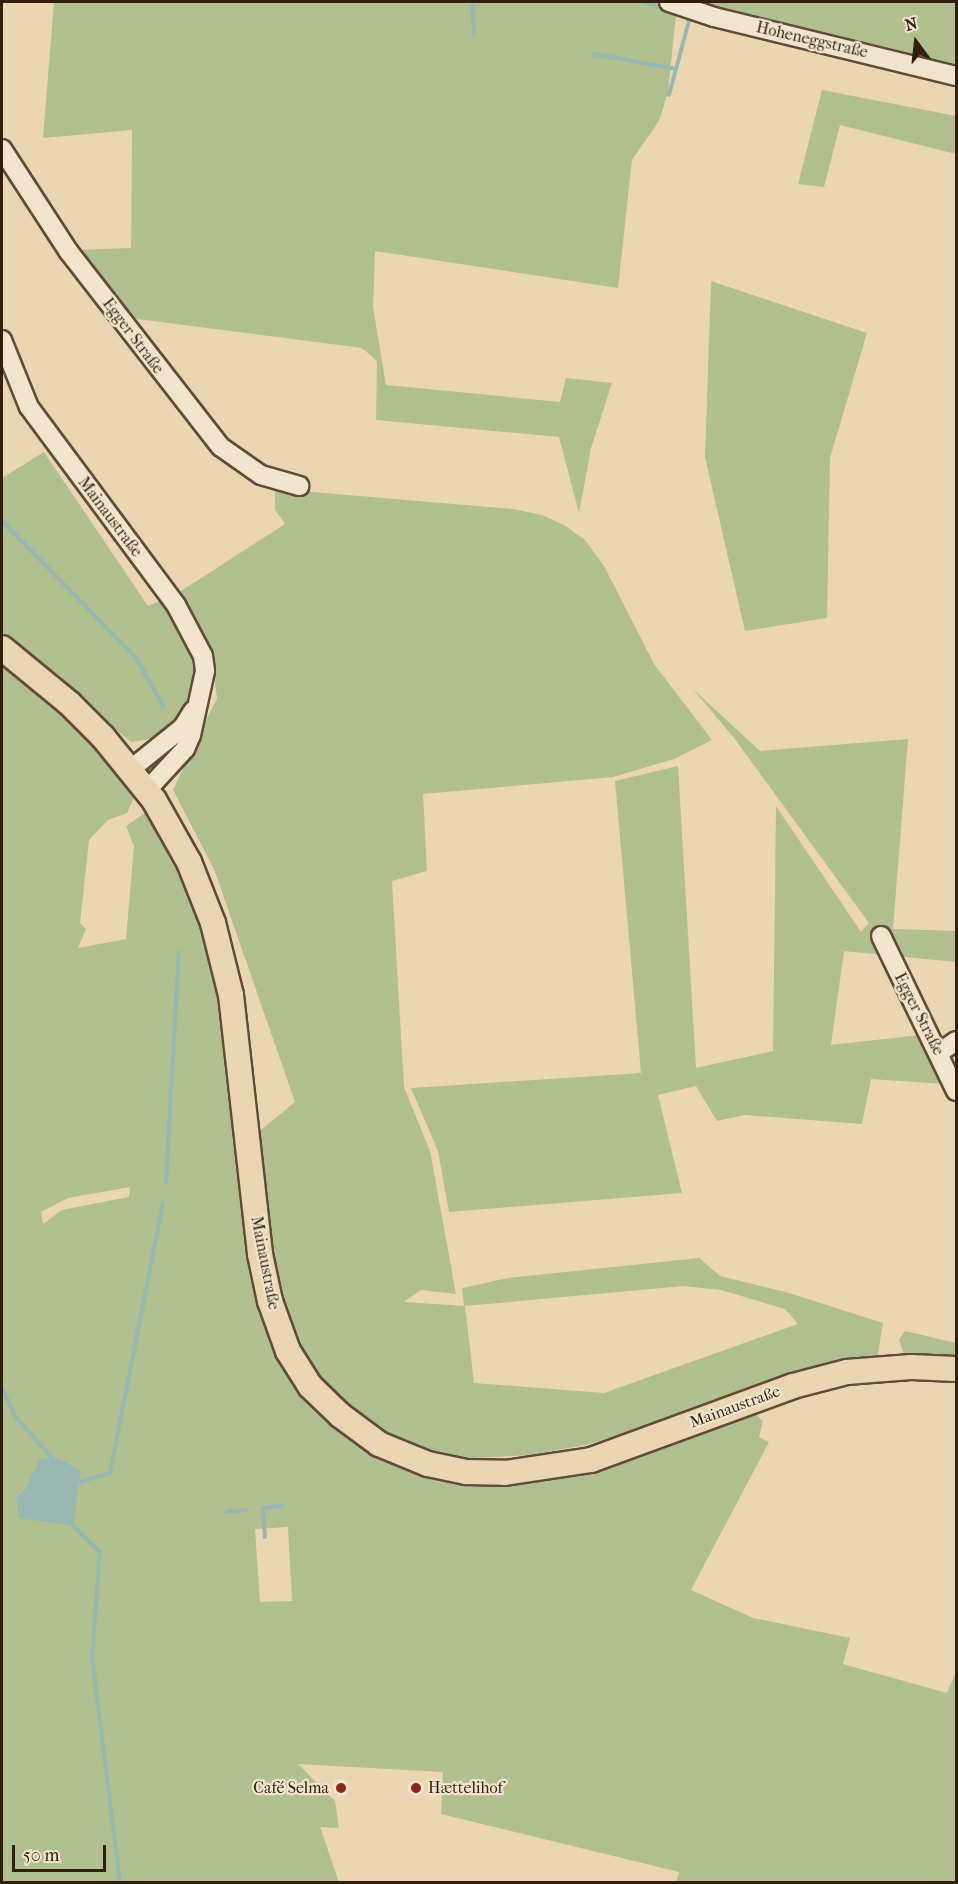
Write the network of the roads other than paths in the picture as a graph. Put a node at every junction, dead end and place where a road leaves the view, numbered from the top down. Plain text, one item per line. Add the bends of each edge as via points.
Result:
1 (669, 2) edge
2 (957, 76) edge
3 (2, 149) edge
4 (2, 340) edge
5 (299, 486) dead end
6 (2, 648) edge
7 (201, 697) junction
8 (131, 769) junction
9 (147, 790) junction
10 (881, 936) dead end
11 (957, 1041) edge
12 (939, 1053) junction
13 (957, 1091) edge
14 (957, 1369) edge

1 - 2 street, Hoheneggstraße via 714,17
3 - 5 street, Egger Straße via 69,252 221,447 261,475
4 - 7 street, Mainaustraße via 29,407 190,625 205,671
6 - 8 main road via 69,703
7 - 8 street, Mainaustraße via 183,727
7 - 9 street, Mainaustraße via 185,748
8 - 9 main road
9 - 14 main road, Mainaustraße via 189,862 222,953 232,1006 260,1254 270,1301 288,1351 310,1386 379,1444 428,1464 466,1472 543,1469 634,1446 793,1386 846,1372 911,1367
10 - 12 street, Egger Straße
11 - 12 street
12 - 13 street, Egger Straße

